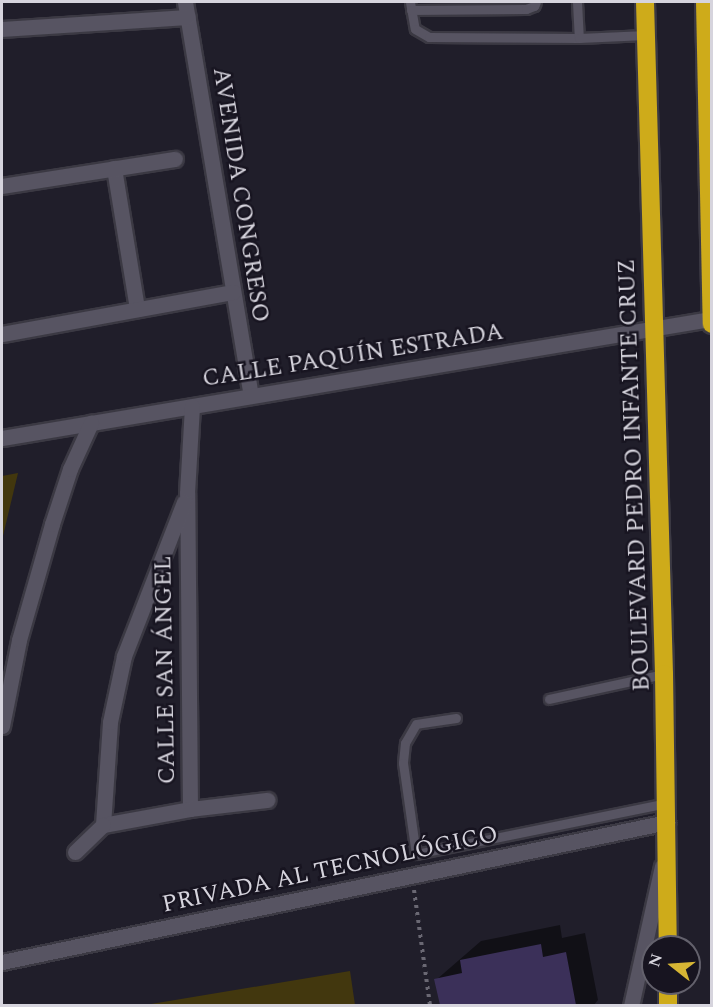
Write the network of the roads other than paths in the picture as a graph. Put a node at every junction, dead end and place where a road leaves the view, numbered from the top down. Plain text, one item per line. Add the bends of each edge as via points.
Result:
1 (536, 2) edge
2 (577, 2) edge
3 (645, 2) edge
4 (705, 2) edge
5 (410, 6) edge
6 (186, 9) edge
7 (2, 29) edge
8 (646, 35) junction
9 (579, 38) junction
10 (175, 159) dead end
11 (114, 168) junction
12 (2, 186) edge
13 (233, 292) junction
14 (137, 309) junction
15 (711, 319) edge
16 (711, 324) edge
17 (656, 328) junction
18 (2, 334) edge
19 (250, 396) junction
20 (192, 406) junction
21 (91, 423) junction
22 (2, 438) edge
23 (187, 494) junction
24 (664, 674) junction
25 (549, 699) dead end
26 (456, 718) dead end
27 (2, 726) edge
28 (267, 800) dead end
29 (667, 803) junction
30 (190, 809) junction
31 (667, 822) junction
32 (103, 825) junction
33 (668, 843) junction
34 (75, 852) dead end
35 (668, 935) edge
36 (2, 962) edge
37 (631, 1005) edge

1 - 5 lane via 526,9
2 - 9 lane
3 - 8 highway, BOULEVARD PEDRO INFANTE CRUZ
4 - 15 highway
5 - 9 lane via 415,29 429,37
6 - 7 street
6 - 13 street, AVENIDA CONGRESO
8 - 9 lane
8 - 17 highway, BOULEVARD PEDRO INFANTE CRUZ
10 - 11 street
11 - 12 street
11 - 14 street
13 - 14 street
13 - 19 street, AVENIDA CONGRESO
14 - 18 street
15 - 16 highway
15 - 17 street, CALLE PAQUÍN ESTRADA
17 - 19 street, CALLE PAQUÍN ESTRADA
17 - 24 highway, BOULEVARD PEDRO INFANTE CRUZ
19 - 20 street, CALLE PAQUÍN ESTRADA
20 - 21 street, CALLE PAQUÍN ESTRADA
20 - 23 street, CALLE SAN ÁNGEL
21 - 22 street, CALLE PAQUÍN ESTRADA
21 - 27 street via 70,469 52,524 19,640
23 - 30 street, CALLE SAN ÁNGEL
23 - 32 street, CALLE SAN ÁNGEL via 124,656 110,722
24 - 25 lane
24 - 29 highway, BOULEVARD PEDRO INFANTE CRUZ
26 - 29 lane via 416,724 405,743 403,763 416,854
28 - 30 street
29 - 31 highway, BOULEVARD PEDRO INFANTE CRUZ
30 - 32 street, CALLE SAN ÁNGEL
31 - 33 highway, BOULEVARD PEDRO INFANTE CRUZ
31 - 36 street, PRIVADA AL TECNOLÓGICO
32 - 34 street
33 - 35 highway, BOULEVARD PEDRO INFANTE CRUZ
33 - 37 street

